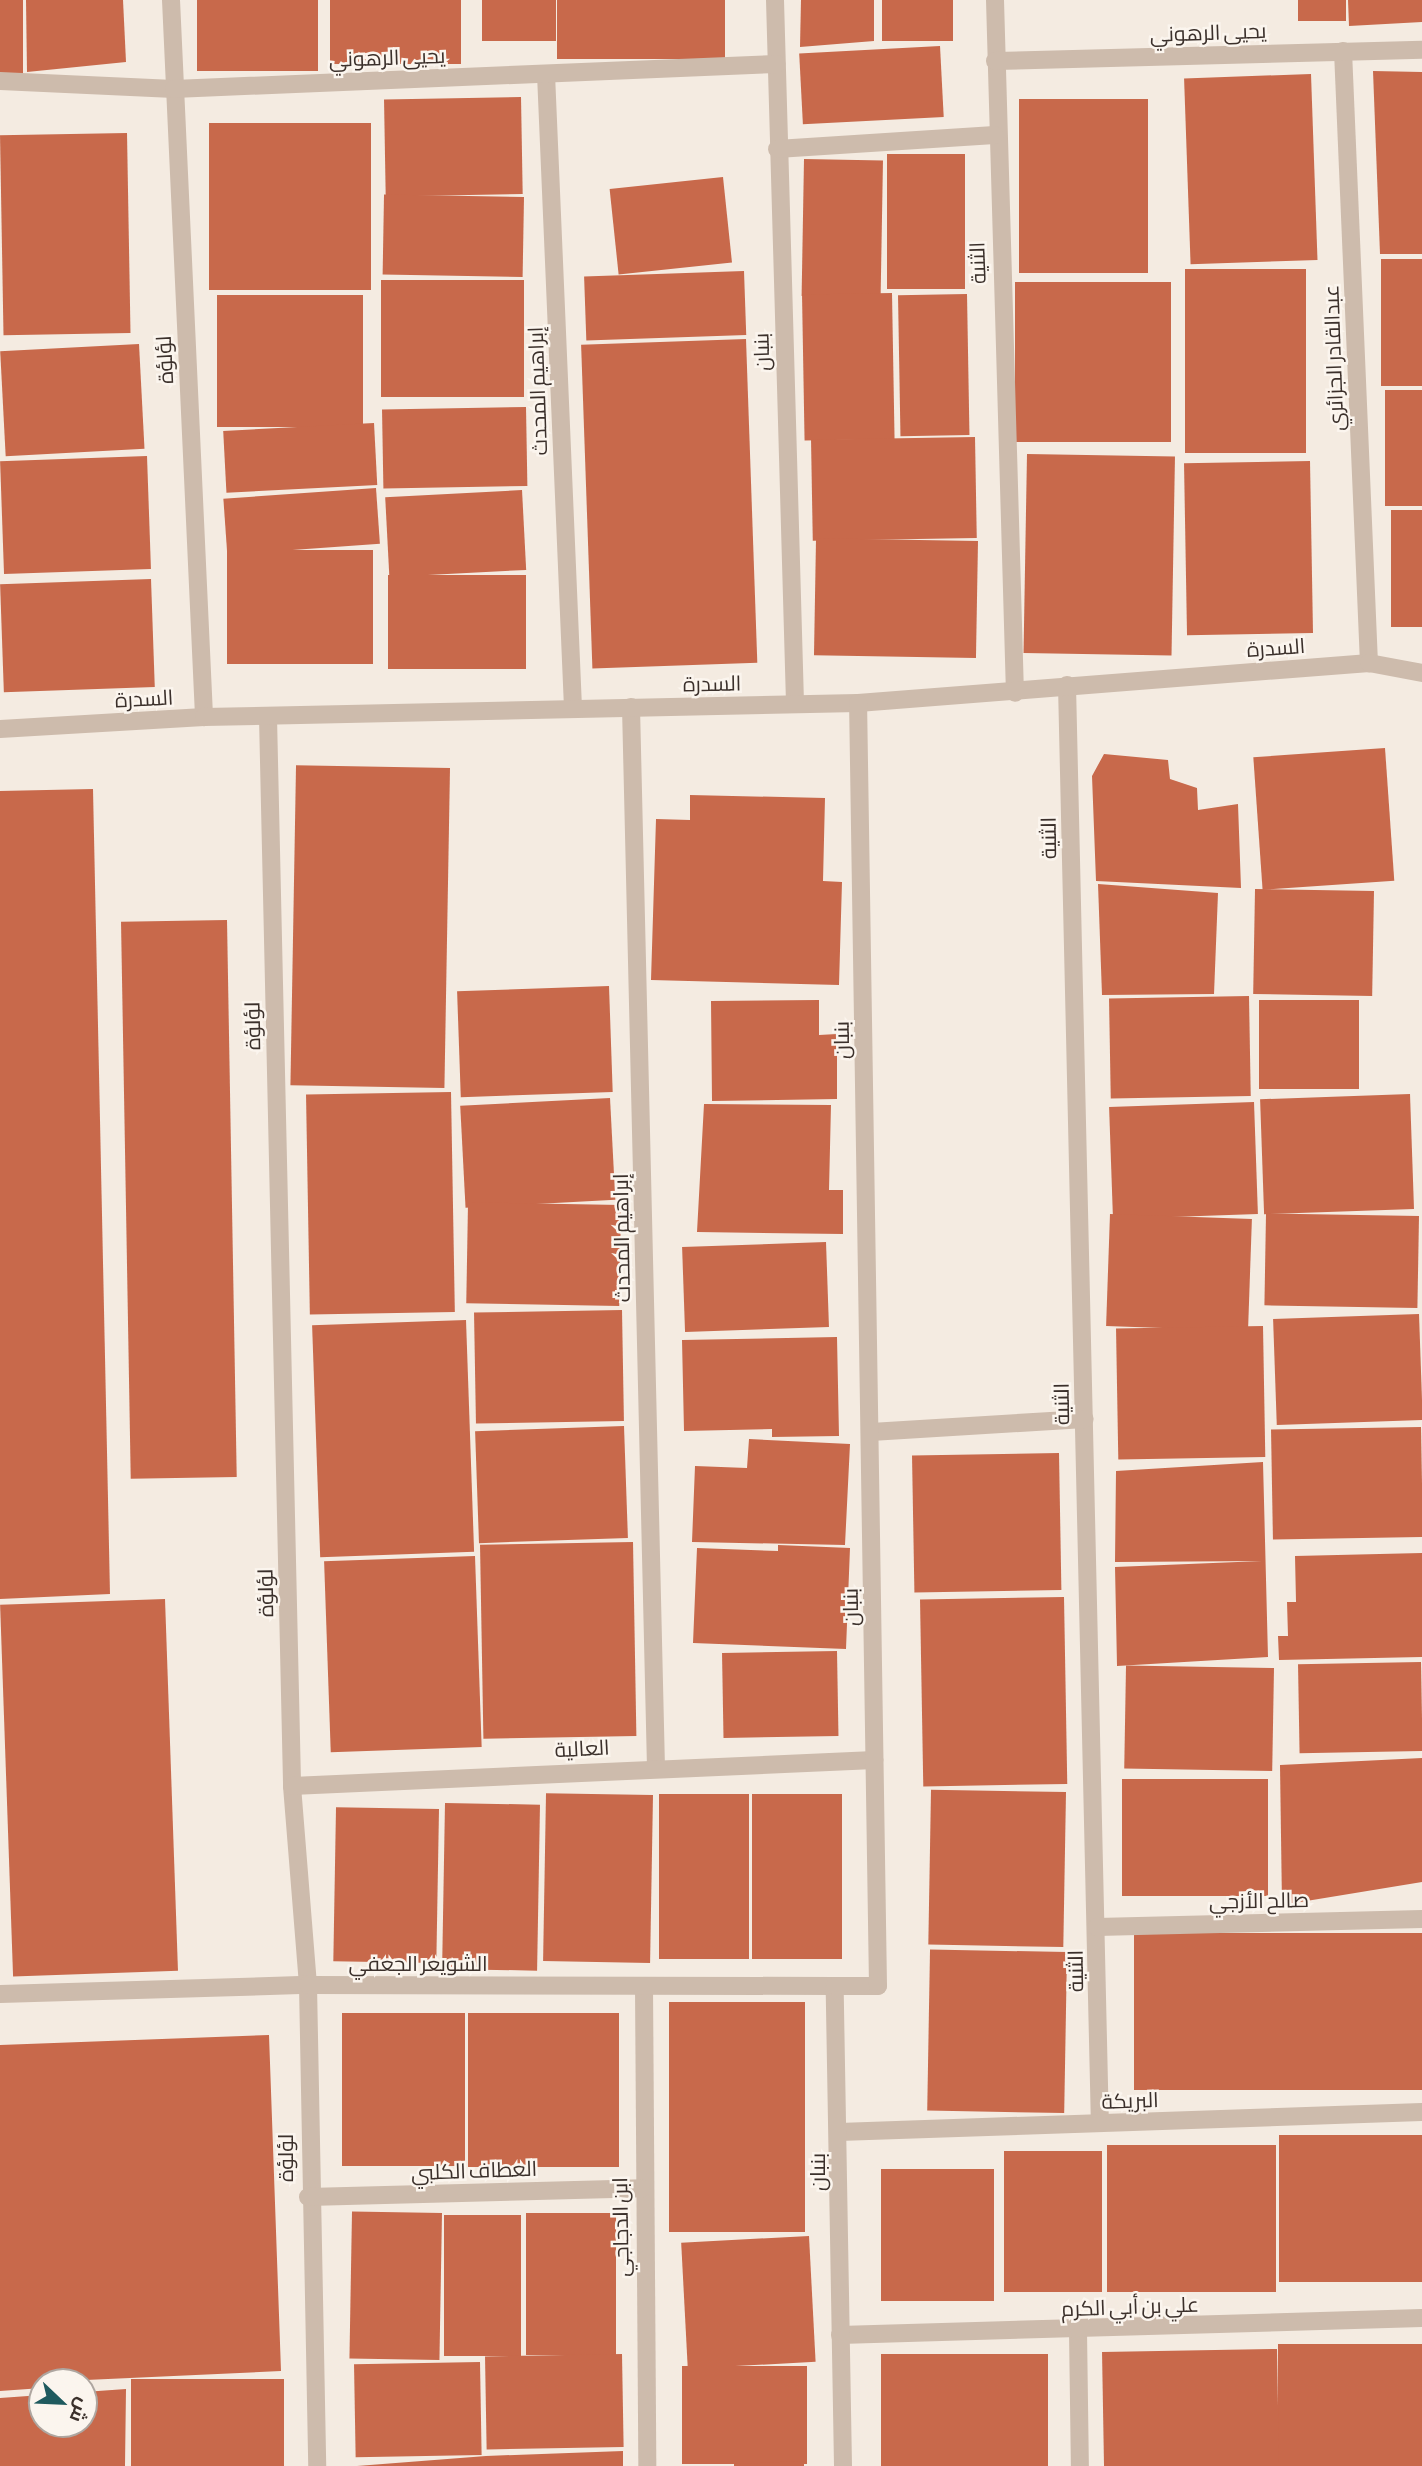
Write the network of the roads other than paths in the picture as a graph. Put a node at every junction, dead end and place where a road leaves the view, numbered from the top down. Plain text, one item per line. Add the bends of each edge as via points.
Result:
1 (171, 0) edge
2 (775, 0) edge
3 (995, 0) edge
4 (1422, 50) edge
5 (1343, 51) junction
6 (995, 61) junction
7 (776, 64) junction
8 (547, 74) junction
9 (0, 80) edge
10 (174, 89) junction
11 (995, 135) junction
12 (777, 149) junction
13 (1369, 663) junction
14 (1422, 673) edge
15 (1067, 684) junction
16 (1015, 693) junction
17 (858, 703) junction
18 (794, 704) junction
19 (573, 707) junction
20 (631, 707) junction
21 (204, 717) junction
22 (268, 718) junction
23 (0, 729) edge
24 (1084, 1419) junction
25 (871, 1432) junction
26 (874, 1760) junction
27 (656, 1767) junction
28 (292, 1786) junction
29 (1422, 1919) edge
30 (1097, 1927) junction
31 (308, 1985) junction
32 (835, 1986) junction
33 (644, 1987) junction
34 (0, 1994) edge
35 (1422, 2112) edge
36 (1100, 2123) junction
37 (839, 2132) junction
38 (642, 2188) junction
39 (308, 2197) junction
40 (1422, 2318) edge
41 (1078, 2331) junction
42 (840, 2335) junction
43 (317, 2466) edge
44 (647, 2466) edge
45 (843, 2466) edge
46 (1080, 2466) edge

1 - 10 street, لؤلؤة
2 - 7 street, بنبان
3 - 6 street, الثنية
4 - 5 street, يحيى الرهوني
5 - 6 street, يحيى الرهوني
5 - 13 street, عبدالقادر الجزائري
6 - 11 street, الثنية
7 - 8 street, يحيى الرهوني
7 - 12 street, بنبان
8 - 10 street, يحيى الرهوني
8 - 19 street, إبراهيم المحدث
9 - 10 street, يحيى الرهوني
10 - 21 street, لؤلؤة
11 - 12 street
11 - 16 street, الثنية
12 - 18 street, بنبان
13 - 14 street, السدرة
13 - 15 street, السدرة
15 - 16 street, السدرة
15 - 24 street, الثنية
16 - 17 street, السدرة
17 - 18 street, السدرة
17 - 25 street, بنبان
18 - 20 street, السدرة
19 - 20 street, السدرة
19 - 22 street, السدرة
20 - 27 street, إبراهيم المحدث
21 - 22 street, السدرة
21 - 23 street, السدرة
22 - 28 street, لؤلؤة
24 - 25 street
24 - 30 street, الثنية
25 - 26 street, بنبان
26 - 27 street, العالية
26 - 32 street, بنبان via 878,1986
27 - 28 street, العالية
28 - 31 street, لؤلؤة
29 - 30 street, صالح الأزجي
30 - 36 street, الثنية
31 - 33 street, الشويعر الجعفي
31 - 34 street, الشويعر الجعفي
31 - 39 street, لؤلؤة
32 - 33 street, الشويعر الجعفي
32 - 37 street, بنبان
33 - 38 street, ابن الدجاجي
35 - 36 street, البريكة
36 - 37 street, البريكة
37 - 42 street, بنبان
38 - 39 street, العطاف الكلبي
38 - 44 street, ابن الدجاجي
39 - 43 street, لؤلؤة
40 - 41 street, علي بن أبي الكرم
41 - 42 street, علي بن أبي الكرم
41 - 46 street
42 - 45 street, بنبان

